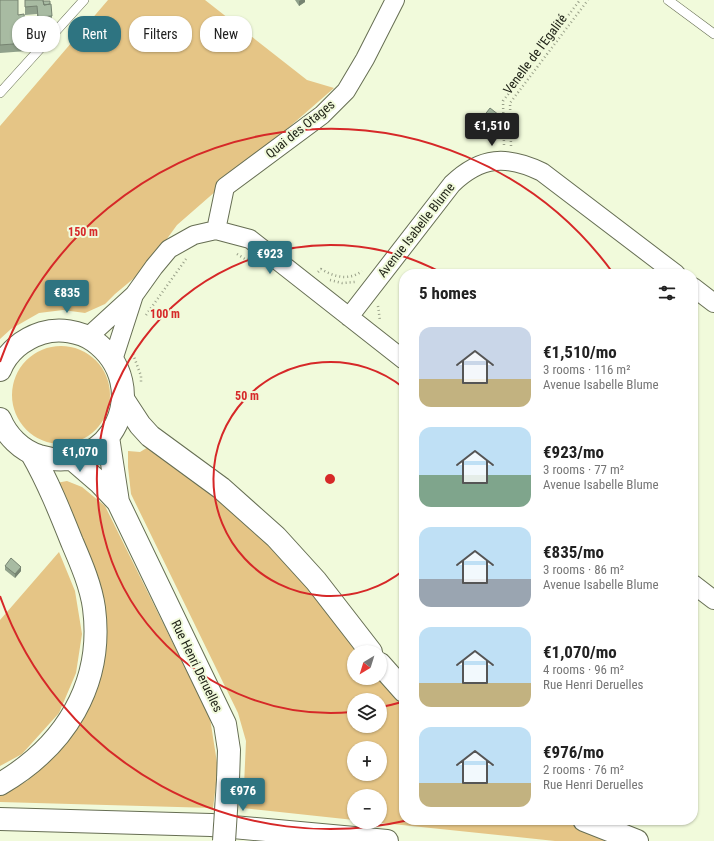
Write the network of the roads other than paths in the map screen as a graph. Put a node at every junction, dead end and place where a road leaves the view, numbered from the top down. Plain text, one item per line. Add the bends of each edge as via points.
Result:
1 (84, 0) edge
2 (395, 0) edge
3 (668, 0) edge
4 (714, 34) edge
5 (0, 93) edge
6 (216, 230) junction
7 (669, 269) edge
8 (698, 291) edge
9 (134, 295) junction
10 (714, 303) edge
11 (349, 317) junction
12 (88, 337) junction
13 (399, 356) edge
14 (113, 360) junction
15 (2, 363) edge
16 (123, 399) junction
17 (0, 419) edge
18 (108, 437) junction
19 (6, 442) edge
20 (32, 454) junction
21 (72, 458) junction
22 (118, 502) junction
23 (698, 588) edge
24 (714, 600) edge
25 (366, 645) edge
26 (387, 672) edge
27 (399, 685) edge
28 (0, 784) edge
29 (0, 819) edge
30 (597, 825) edge
31 (224, 841) edge
32 (386, 841) edge
33 (637, 841) edge

1 - 5 lane
2 - 6 street, Quai des Otages via 365,60 346,91 322,115 225,187
3 - 4 lane
6 - 9 street via 194,236 169,249
6 - 11 street via 250,239
7 - 11 street, Avenue Isabelle Blume via 542,172 514,162 482,162 452,184
8 - 10 street
9 - 12 street
9 - 14 street
11 - 13 street
12 - 14 main road via 103,348
12 - 15 main road via 61,331 32,336 20,344
14 - 16 main road via 123,384
16 - 18 main road via 121,412
16 - 25 main road via 150,436 221,488 276,537 316,581
17 - 19 main road
18 - 21 main road via 96,448
18 - 22 main road, Rue Henri Deruelles
19 - 20 main road
20 - 21 main road via 58,460
20 - 28 main road via 46,480 87,582 94,608 93,659 83,697 64,730 46,752
21 - 22 main road, Rue Henri Deruelles
22 - 31 main road, Rue Henri Deruelles, bridge via 225,724 229,750
23 - 24 street
26 - 27 main road
29 - 32 main road via 211,826
30 - 33 main road

